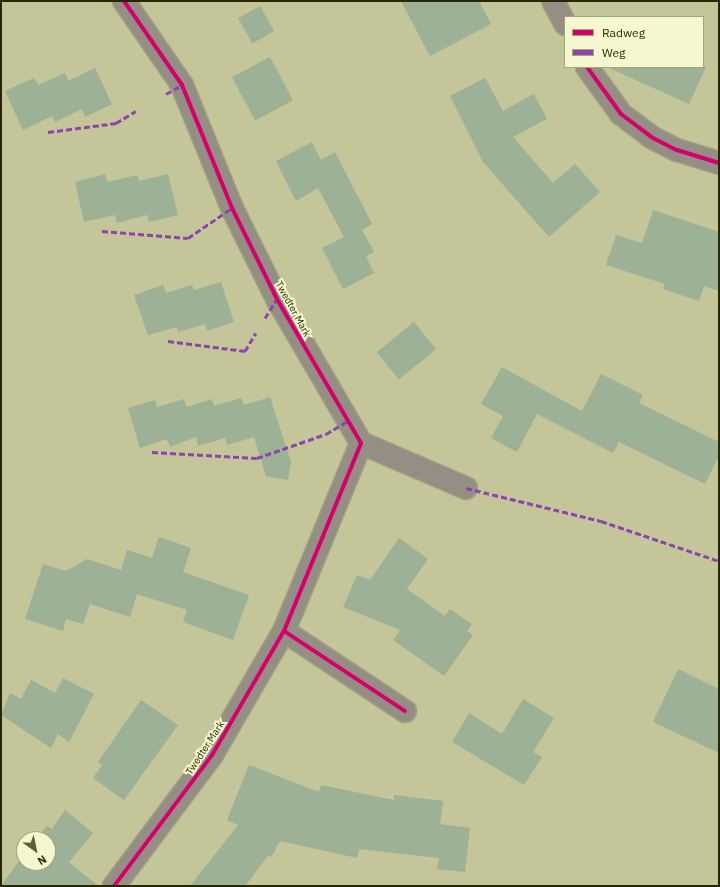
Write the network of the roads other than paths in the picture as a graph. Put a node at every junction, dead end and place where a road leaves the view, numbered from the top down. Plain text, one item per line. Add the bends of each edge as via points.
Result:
1 (124, 1) edge
2 (553, 1) edge
3 (564, 22) edge
4 (588, 68) edge
5 (719, 163) edge
6 (360, 443) junction
7 (466, 488) dead end
8 (284, 631) junction
9 (405, 711) dead end
10 (114, 886) edge

1 - 6 street, Twedter Mark via 182,84 239,222 277,299
2 - 3 street
4 - 5 street via 621,114 651,137 677,150
6 - 7 street
6 - 8 street, Twedter Mark
8 - 9 street
8 - 10 street, Twedter Mark via 212,755

